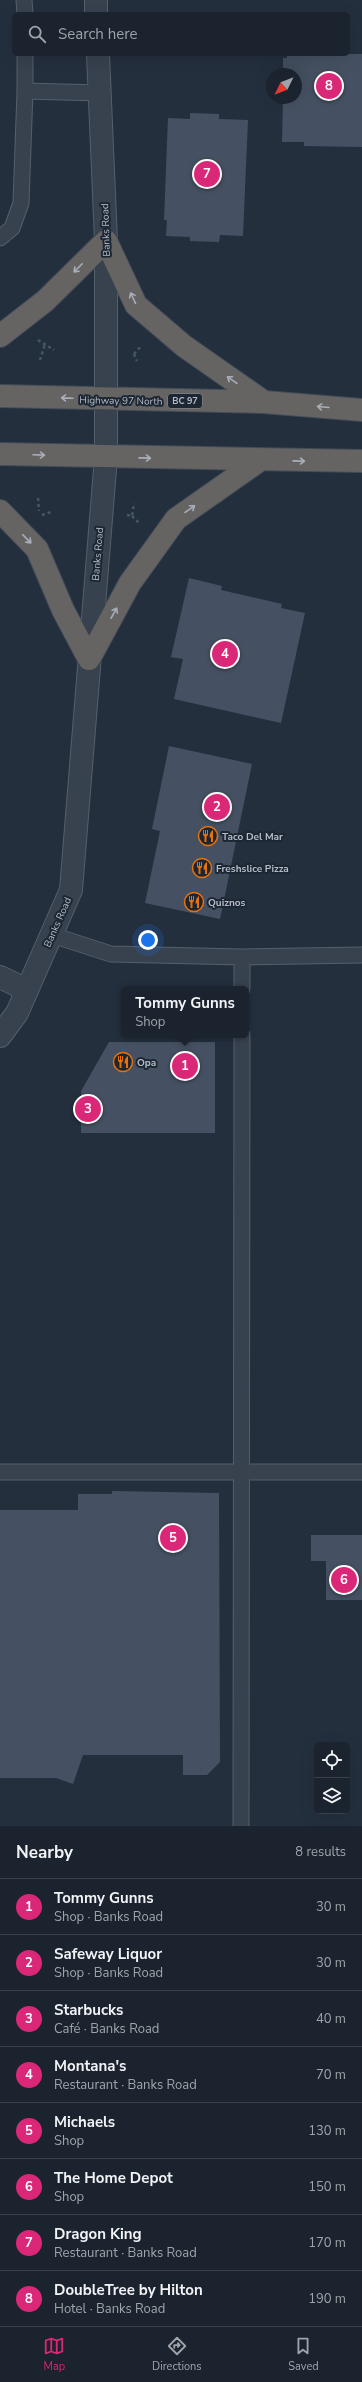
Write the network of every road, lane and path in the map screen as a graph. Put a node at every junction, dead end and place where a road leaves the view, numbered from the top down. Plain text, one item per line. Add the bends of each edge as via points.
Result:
1 (24, 0) edge
2 (96, 0) edge
3 (25, 12) edge
4 (96, 12) edge
5 (25, 56) edge
6 (98, 56) edge
7 (25, 91) junction
8 (100, 93) junction
9 (0, 238) edge
10 (106, 241) junction
11 (0, 336) edge
12 (36, 338) dead end
13 (145, 342) dead end
14 (45, 344) junction
15 (54, 350) dead end
16 (134, 354) dead end
17 (40, 360) dead end
18 (0, 396) edge
19 (106, 400) junction
20 (264, 402) junction
21 (362, 410) edge
22 (0, 454) edge
23 (106, 457) junction
24 (260, 460) junction
25 (362, 461) edge
26 (38, 498) dead end
27 (0, 511) edge
28 (40, 516) dead end
29 (132, 516) dead end
30 (142, 525) dead end
31 (89, 659) junction
32 (52, 935) junction
33 (362, 955) edge
34 (242, 957) junction
35 (0, 977) edge
36 (242, 986) edge
37 (27, 990) junction
38 (0, 1036) edge
39 (242, 1038) edge
40 (0, 1472) edge
41 (362, 1472) edge
42 (241, 1474) junction
43 (241, 1826) edge

1 - 3 lane
2 - 4 street
5 - 7 lane
6 - 8 street, Banks Road
7 - 8 lane
7 - 9 lane via 22,203 12,228
8 - 10 street, Banks Road
10 -> 11 highway via 45,301
10 - 19 street, Banks Road
20 -> 10 highway via 184,346 136,305
12 - 14 path
13 - 16 path
14 - 15 path
14 - 17 path
19 -> 18 highway, Highway 97 North / BC 97
19 - 20 highway, Highway 97 North / BC 97
19 - 23 street, Banks Road
21 -> 20 highway, Highway 97 North / BC 97
22 -> 23 highway
23 -> 24 highway
23 - 31 street, Banks Road
24 -> 25 highway
31 -> 24 highway via 130,583 176,519
26 - 28 path
27 -> 31 highway via 37,549 63,610
29 - 30 path
31 - 32 street, Banks Road via 71,890
32 - 34 lane via 111,954
32 - 37 street, Banks Road
33 - 34 lane
34 - 36 lane
35 - 37 street
37 - 38 street, Banks Road via 17,1013
39 - 42 lane
40 - 42 lane
41 - 42 lane
42 - 43 lane

